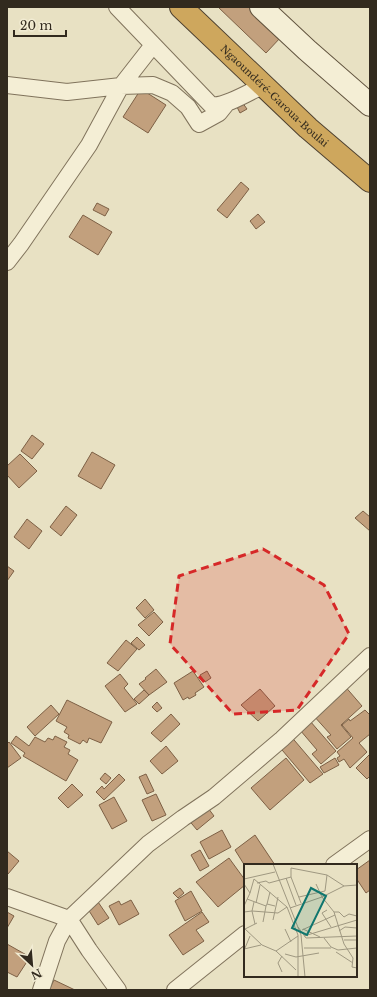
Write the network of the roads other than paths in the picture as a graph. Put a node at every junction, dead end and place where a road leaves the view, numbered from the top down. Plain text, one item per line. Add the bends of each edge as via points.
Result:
1 (117, 7) edge
2 (181, 7) edge
3 (261, 7) edge
4 (153, 45) junction
5 (7, 85) edge
6 (264, 85) junction
7 (121, 86) junction
8 (227, 103) junction
9 (370, 106) edge
10 (370, 181) edge
11 (7, 262) edge
12 (370, 656) edge
13 (370, 839) edge
14 (335, 864) edge
15 (7, 896) edge
16 (69, 919) junction
17 (244, 935) edge
18 (42, 990) edge
19 (118, 990) edge
20 (175, 990) edge

1 - 4 street
2 - 6 highway, Ngaoundéré-Garoua-Boulai
3 - 9 street
4 - 7 street
4 - 8 street via 211,105
5 - 7 street via 67,92
6 - 8 street
6 - 10 highway, Ngaoundéré-Garoua-Boulai via 308,128
7 - 8 street via 153,85 172,93 188,107 199,124 219,113
7 - 11 street via 89,145
12 - 16 street via 214,797 148,844
13 - 14 street
15 - 16 street
16 - 18 street via 57,941
16 - 19 street
17 - 20 street

